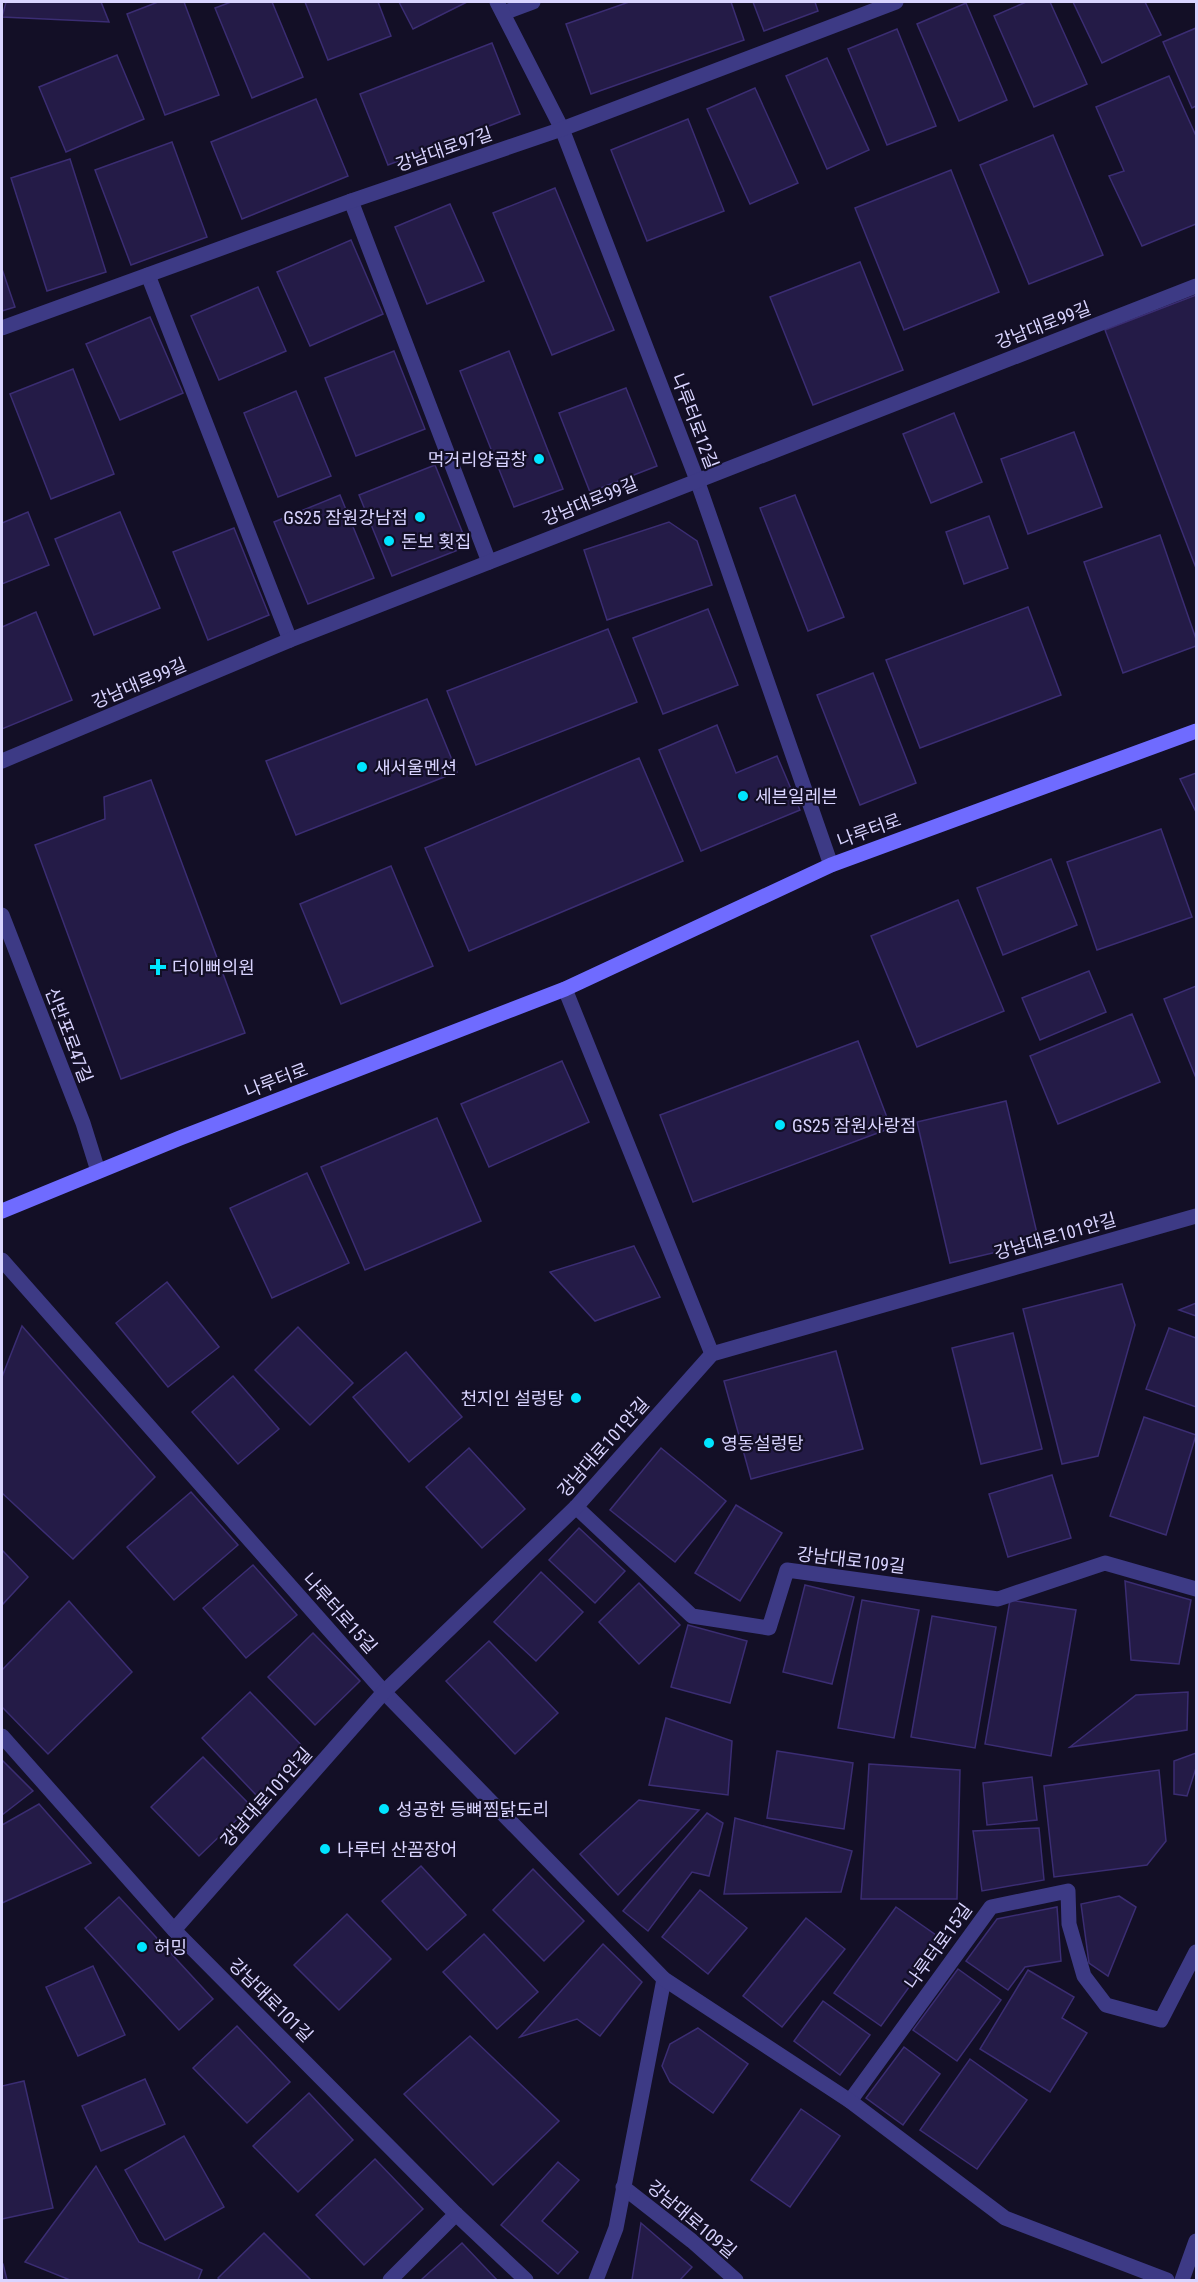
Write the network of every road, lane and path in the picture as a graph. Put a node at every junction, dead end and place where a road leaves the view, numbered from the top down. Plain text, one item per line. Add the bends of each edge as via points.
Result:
1 (533, 2) edge
2 (896, 2) edge
3 (500, 7) edge
4 (562, 129) junction
5 (351, 201) junction
6 (148, 275) junction
7 (1197, 286) edge
8 (2, 328) edge
9 (697, 480) junction
10 (489, 562) junction
11 (290, 640) junction
12 (1197, 731) edge
13 (2, 761) edge
14 (831, 865) junction
15 (2, 915) edge
16 (565, 989) junction
17 (98, 1171) junction
18 (2, 1210) edge
19 (1197, 1216) edge
20 (2, 1260) edge
21 (712, 1354) junction
22 (576, 1507) junction
23 (1197, 1589) edge
24 (384, 1692) junction
25 (2, 1736) edge
26 (174, 1930) junction
27 (1197, 1952) edge
28 (664, 1979) junction
29 (850, 2101) junction
30 (623, 2187) junction
31 (456, 2214) junction
32 (1197, 2241) edge
33 (390, 2280) edge
34 (526, 2280) edge
35 (596, 2280) edge
36 (735, 2280) edge
37 (1167, 2280) edge
38 (1182, 2280) edge

1 - 3 street
2 - 4 street, 강남대로97길
3 - 4 street, 나루터로12길
4 - 5 street, 강남대로97길
4 - 9 street, 나루터로12길
5 - 6 street, 강남대로97길
5 - 10 street
6 - 8 street, 강남대로97길
6 - 11 street
7 - 9 street, 강남대로99길
9 - 10 street, 강남대로99길
9 - 14 street, 나루터로12길
10 - 11 street, 강남대로99길
11 - 13 street, 강남대로99길
12 - 14 main road, 나루터로
14 - 16 main road, 나루터로
15 - 17 street, 신반포로47길
16 - 17 main road, 나루터로
16 - 21 street
17 - 18 main road, 나루터로
19 - 21 street, 강남대로101안길
20 - 24 street, 나루터로15길
21 - 22 street, 강남대로101안길
22 - 23 street, 강남대로109길 via 692,1616 769,1628 787,1570 998,1599 1105,1563
22 - 24 street, 강남대로101안길
24 - 26 street, 강남대로101안길
24 - 28 street, 나루터로15길
25 - 26 street, 강남대로101길
26 - 31 street, 강남대로101길
27 - 29 street, 나루터로15길 via 1161,2020 1106,2005 1084,1976 1069,1924 1068,1891 991,1907
28 - 29 street, 나루터로15길
28 - 30 street
29 - 37 street, 나루터로15길 via 1005,2218
30 - 35 street via 616,2228
30 - 36 street, 강남대로109길
31 - 33 street
31 - 34 street, 강남대로101길
32 - 38 street

